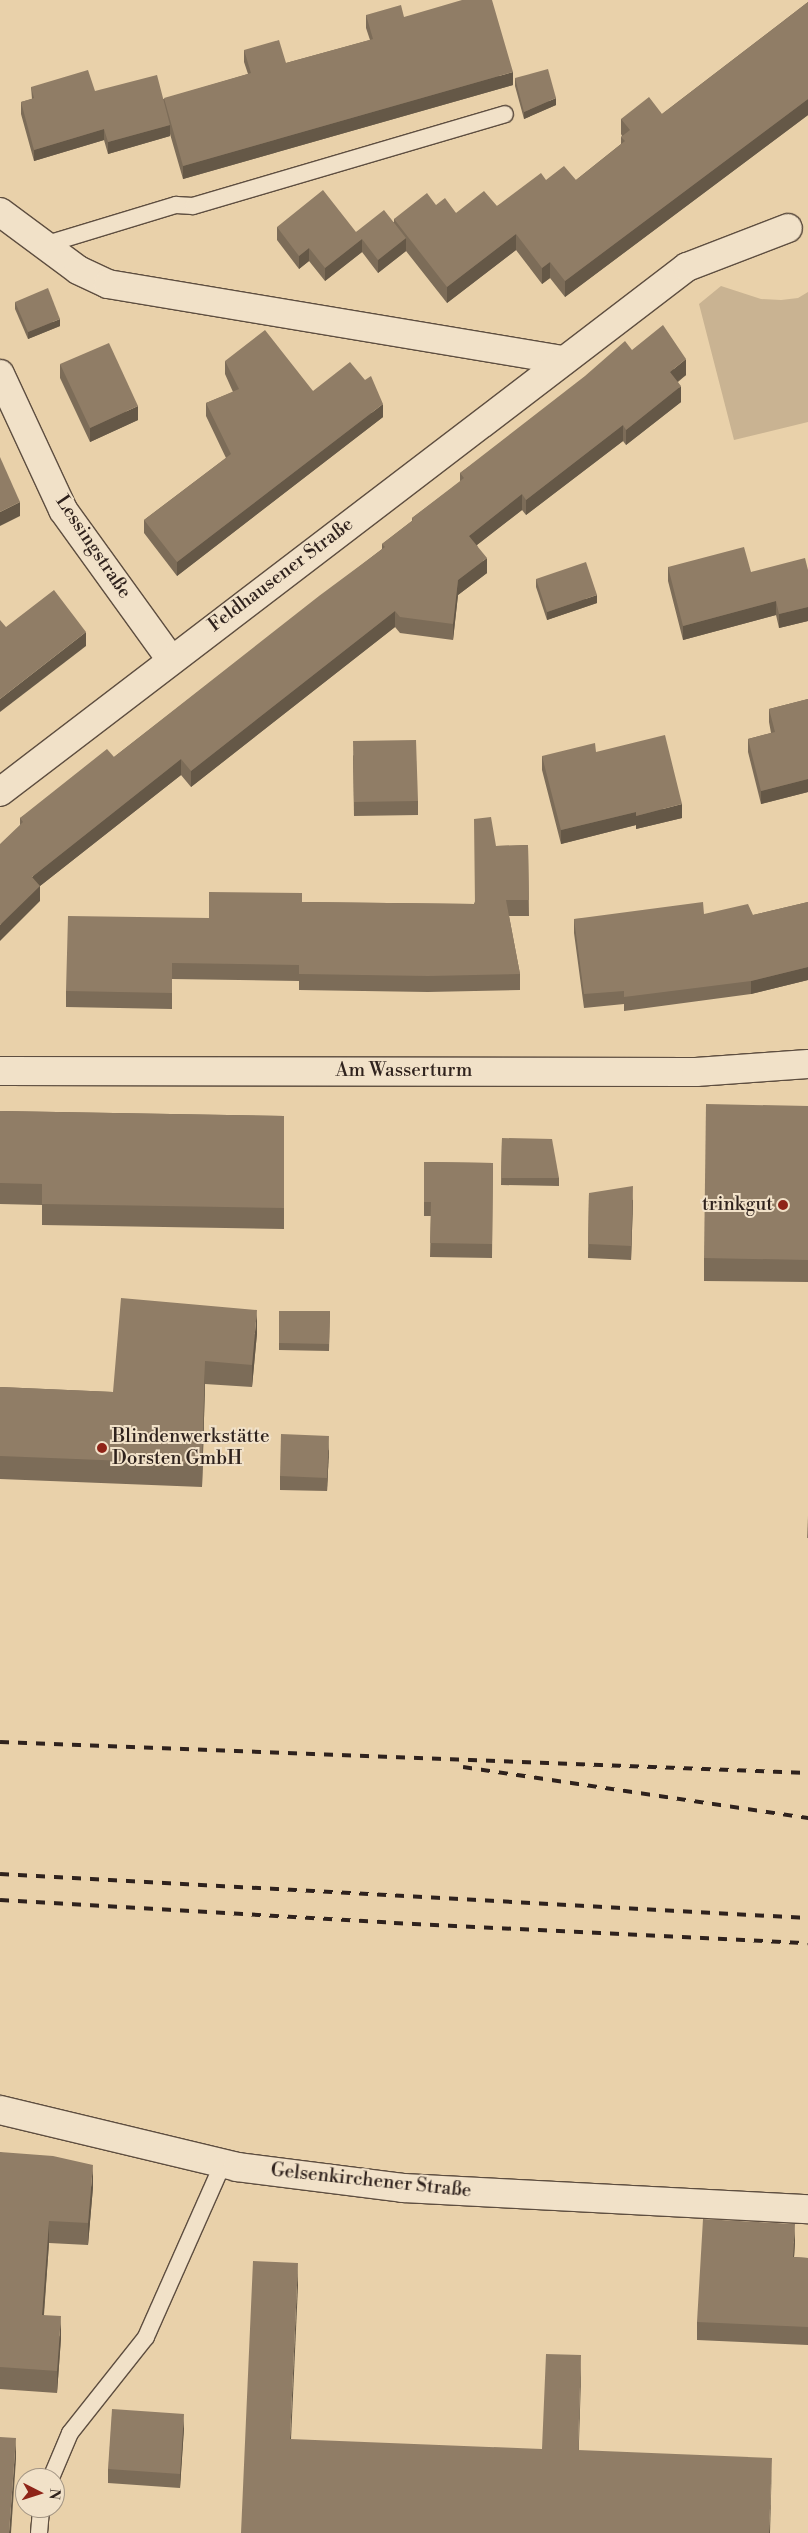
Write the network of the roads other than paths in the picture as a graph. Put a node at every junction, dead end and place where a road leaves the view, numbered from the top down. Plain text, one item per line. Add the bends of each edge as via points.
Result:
1 (505, 114) dead end
2 (0, 212) edge
3 (788, 228) dead end
4 (44, 245) junction
5 (564, 360) junction
6 (0, 374) edge
7 (171, 660) junction
8 (0, 792) edge
9 (808, 1064) edge
10 (0, 1071) edge
11 (0, 2110) edge
12 (223, 2163) junction
13 (808, 2209) edge
14 (55, 2468) edge
15 (40, 2518) edge
16 (39, 2533) edge

1 - 4 lane via 193,206 176,205
2 - 4 street
3 - 5 street, Feldhausener Straße via 687,267
4 - 5 street via 78,270 108,284
5 - 7 street, Feldhausener Straße
6 - 7 street, Lessingstraße via 63,510
7 - 8 street, Feldhausener Straße
9 - 10 street, Am Wasserturm via 696,1072
11 - 12 street, Gelsenkirchener Straße
12 - 13 street, Gelsenkirchener Straße via 403,2188
12 - 14 lane via 146,2337 70,2433
15 - 16 lane

